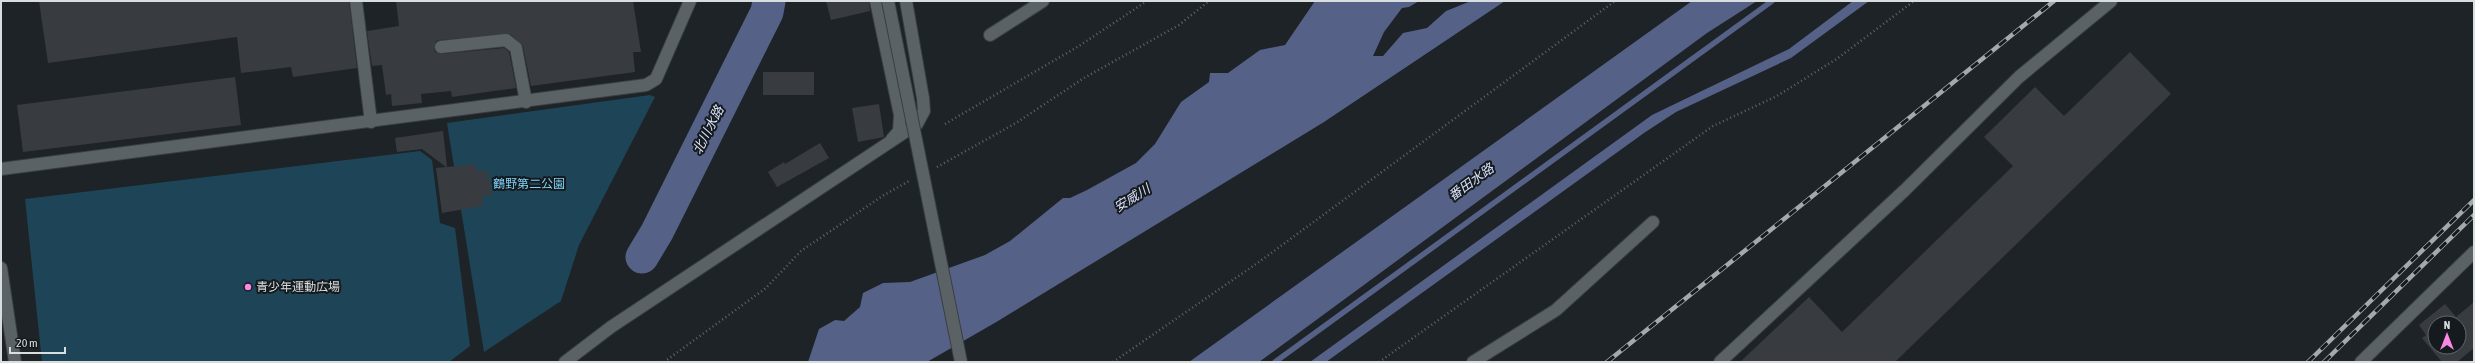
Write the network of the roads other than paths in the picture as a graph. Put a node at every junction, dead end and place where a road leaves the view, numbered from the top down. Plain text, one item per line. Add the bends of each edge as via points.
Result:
1 (356, 1) edge
2 (690, 1) edge
3 (876, 1) edge
4 (888, 1) edge
5 (906, 1) edge
6 (1043, 1) edge
7 (2111, 1) edge
8 (990, 35) dead end
9 (441, 47) dead end
10 (526, 102) junction
11 (371, 122) junction
12 (888, 142) junction
13 (1, 169) edge
14 (1653, 222) dead end
15 (2474, 252) edge
16 (1, 268) edge
17 (5, 328) edge
18 (15, 362) edge
19 (565, 362) edge
20 (961, 362) edge
21 (1473, 362) edge
22 (1720, 362) edge
23 (2361, 362) edge

1 - 11 street
2 - 10 street via 656,79 646,85
3 - 12 street via 900,114 899,130
4 - 20 street, bridge
5 - 12 street via 924,112 917,124
6 - 8 street
7 - 22 street via 2019,77 1905,190
9 - 10 street via 506,40 516,48
10 - 11 street
11 - 13 street
12 - 19 street via 617,322
14 - 21 street via 1556,310
15 - 23 street
16 - 17 street
17 - 18 street

